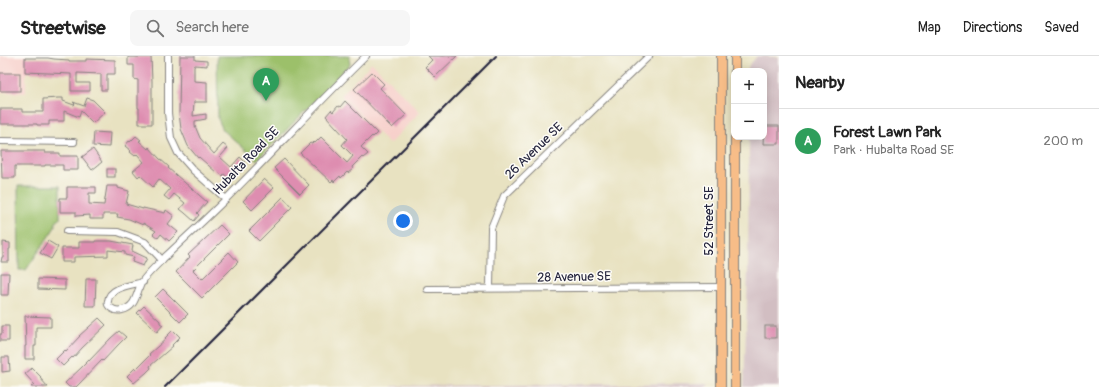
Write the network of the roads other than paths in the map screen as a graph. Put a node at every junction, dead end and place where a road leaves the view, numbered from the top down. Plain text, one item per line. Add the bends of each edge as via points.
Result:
1 (168, 56) edge
2 (648, 56) edge
3 (735, 56) edge
4 (364, 57) edge
5 (720, 58) edge
6 (735, 68) edge
7 (735, 140) edge
8 (0, 142) edge
9 (74, 142) dead end
10 (226, 199) junction
11 (67, 231) dead end
12 (162, 260) junction
13 (143, 282) junction
14 (721, 287) junction
15 (490, 288) junction
16 (428, 289) dead end
17 (721, 387) edge
18 (735, 387) edge

1 - 10 street via 168,113 171,138 178,153 194,172
2 - 15 street, 26 Avenue SE via 504,196 490,228
3 - 6 main road
4 - 10 street, Hubalta Road SE
5 - 14 main road, 52 Street SE
7 - 18 main road, 52 Street SE
8 - 9 street
10 - 12 street, Hubalta Road SE
11 - 12 street via 118,232 145,242
12 - 13 street, Hubalta Road SE
13 - 13 street, Hubalta Road SE via 125,286 111,293 108,298 109,307 116,311 133,304
14 - 15 street, 28 Avenue SE
14 - 17 main road, 52 Street SE
15 - 16 street, 28 Avenue SE

